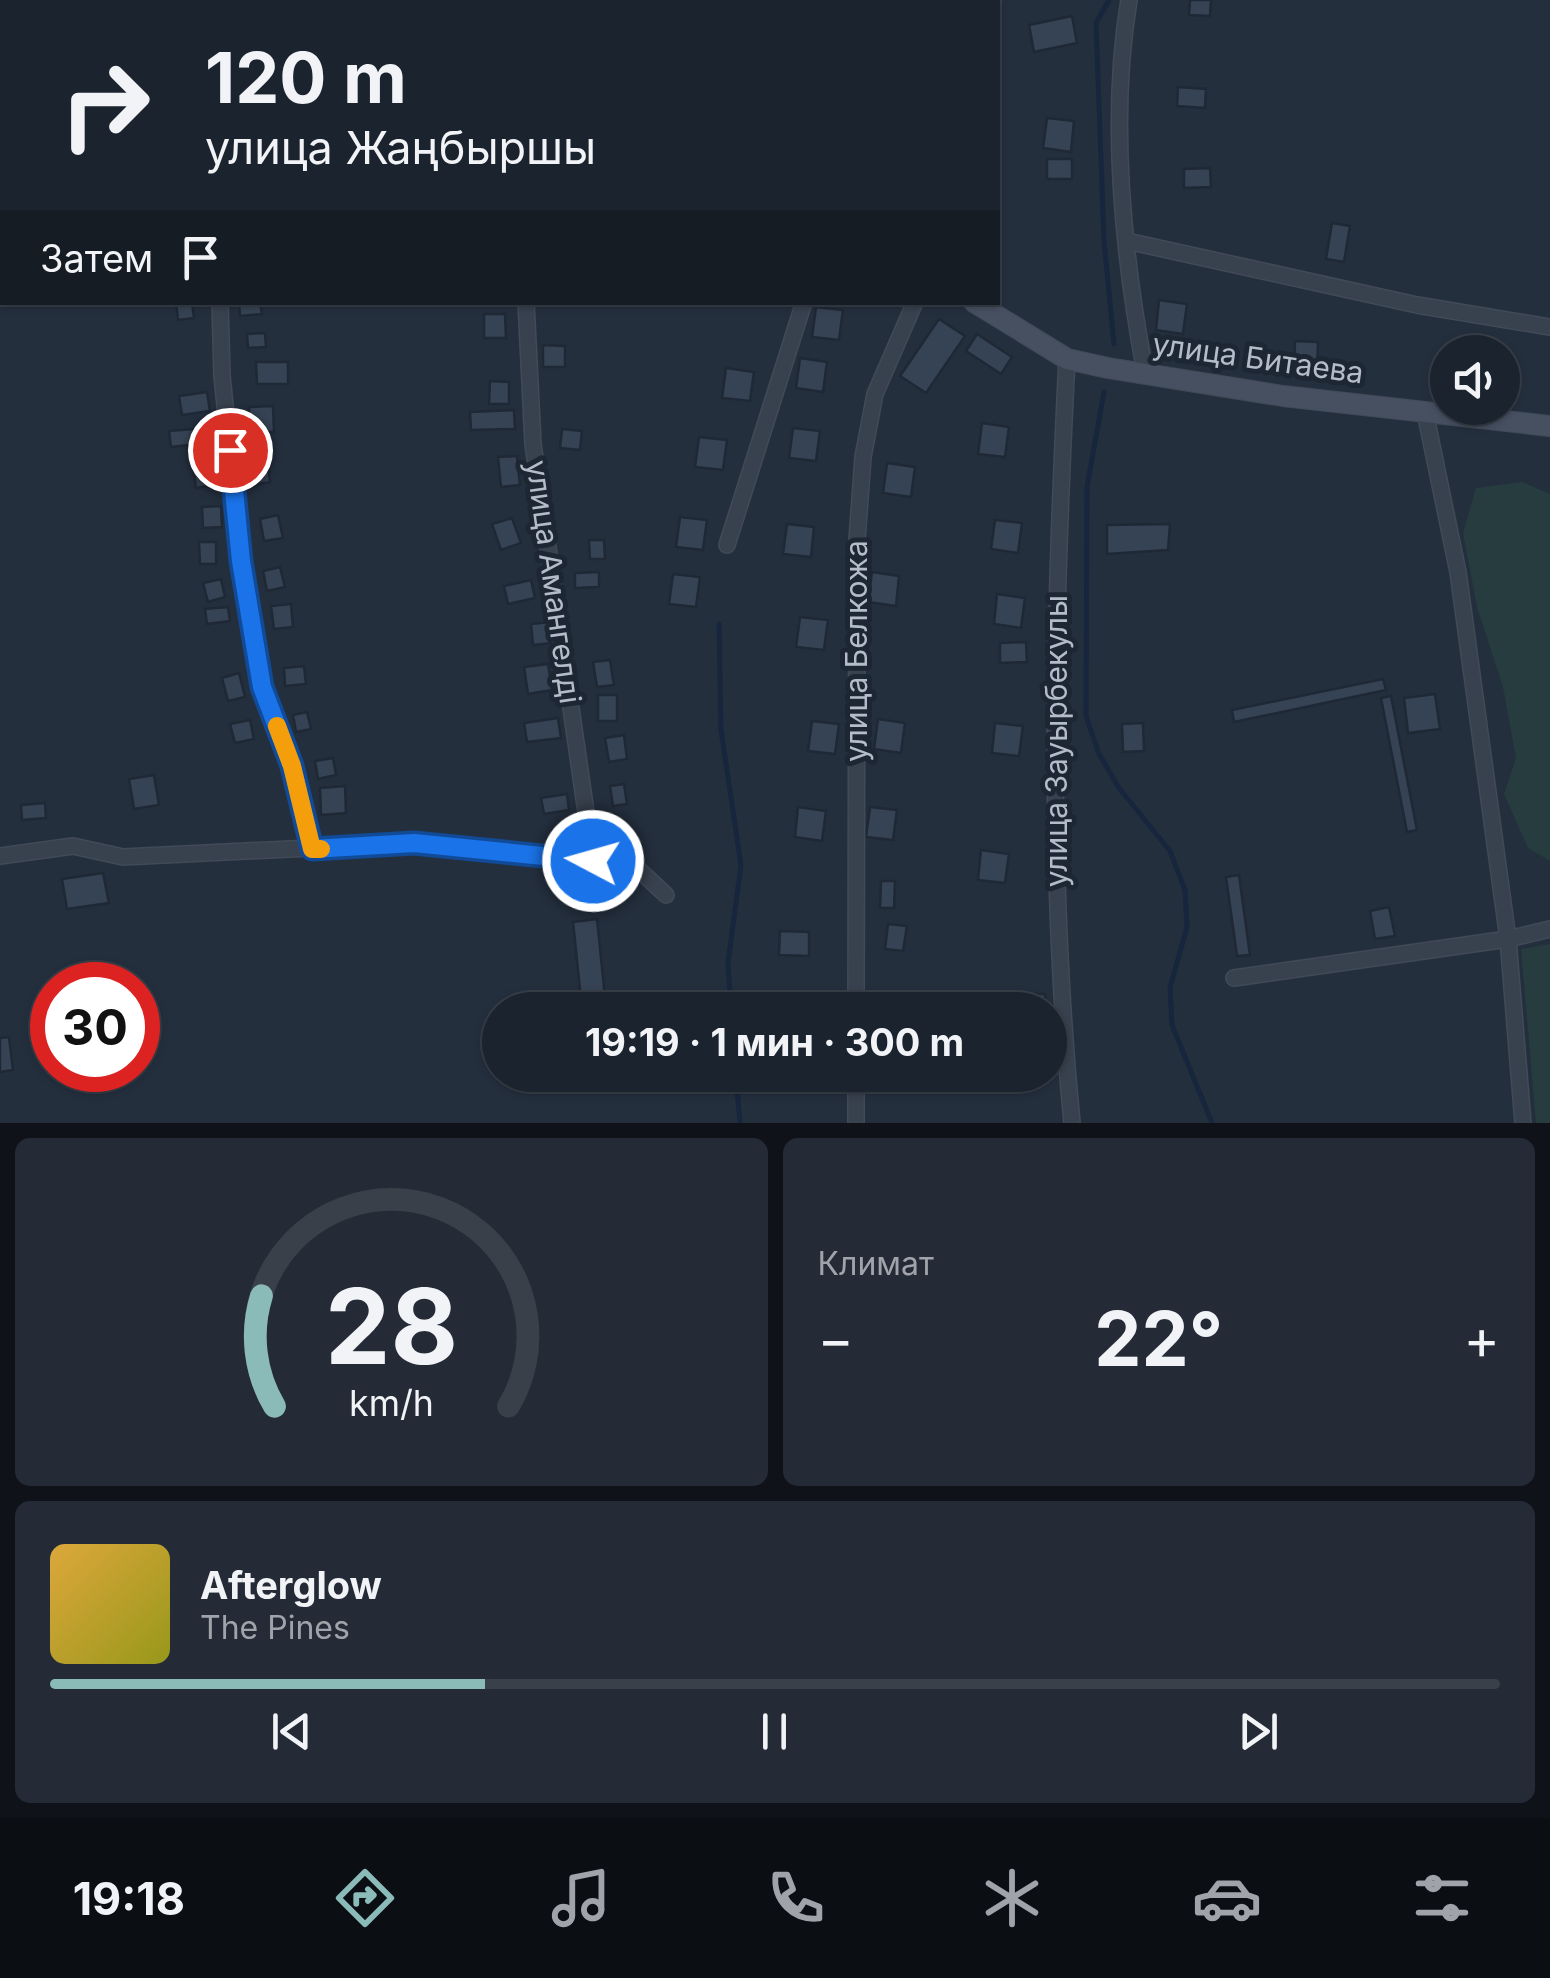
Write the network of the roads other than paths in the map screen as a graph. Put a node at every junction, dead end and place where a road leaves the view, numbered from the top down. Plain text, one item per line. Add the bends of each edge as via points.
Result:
1 (1129, 0) edge
2 (1127, 241) junction
3 (220, 305) edge
4 (526, 305) edge
5 (803, 305) edge
6 (915, 305) edge
7 (979, 305) edge
8 (1550, 328) edge
9 (1067, 359) junction
10 (1144, 372) junction
11 (1425, 412) junction
12 (1550, 426) edge
13 (728, 545) dead end
14 (312, 849) junction
15 (0, 856) edge
16 (593, 861) junction
17 (666, 895) dead end
18 (1550, 929) edge
19 (1508, 939) junction
20 (1234, 978) dead end
21 (856, 992) edge
22 (856, 1092) edge
23 (856, 1123) edge
24 (1072, 1123) edge
25 (1523, 1123) edge

1 - 2 street via 1119,108
2 - 8 street
2 - 10 street
3 - 14 street via 241,561 262,687 292,766
4 - 16 street, улица Амангелді via 534,444
5 - 13 street
6 - 21 street, улица Белкожа via 875,394 863,456
7 - 9 street, улица Битаева
9 - 10 street, улица Битаева
9 - 24 street, улица Зауырбекулы via 1055,595 1054,825
10 - 11 street, улица Битаева
11 - 12 street, улица Битаева
11 - 19 street via 1458,572
14 - 15 street via 123,857 74,846
14 - 16 street via 414,843
16 - 17 street via 636,867
18 - 19 street
19 - 20 street
19 - 25 street
22 - 23 street

